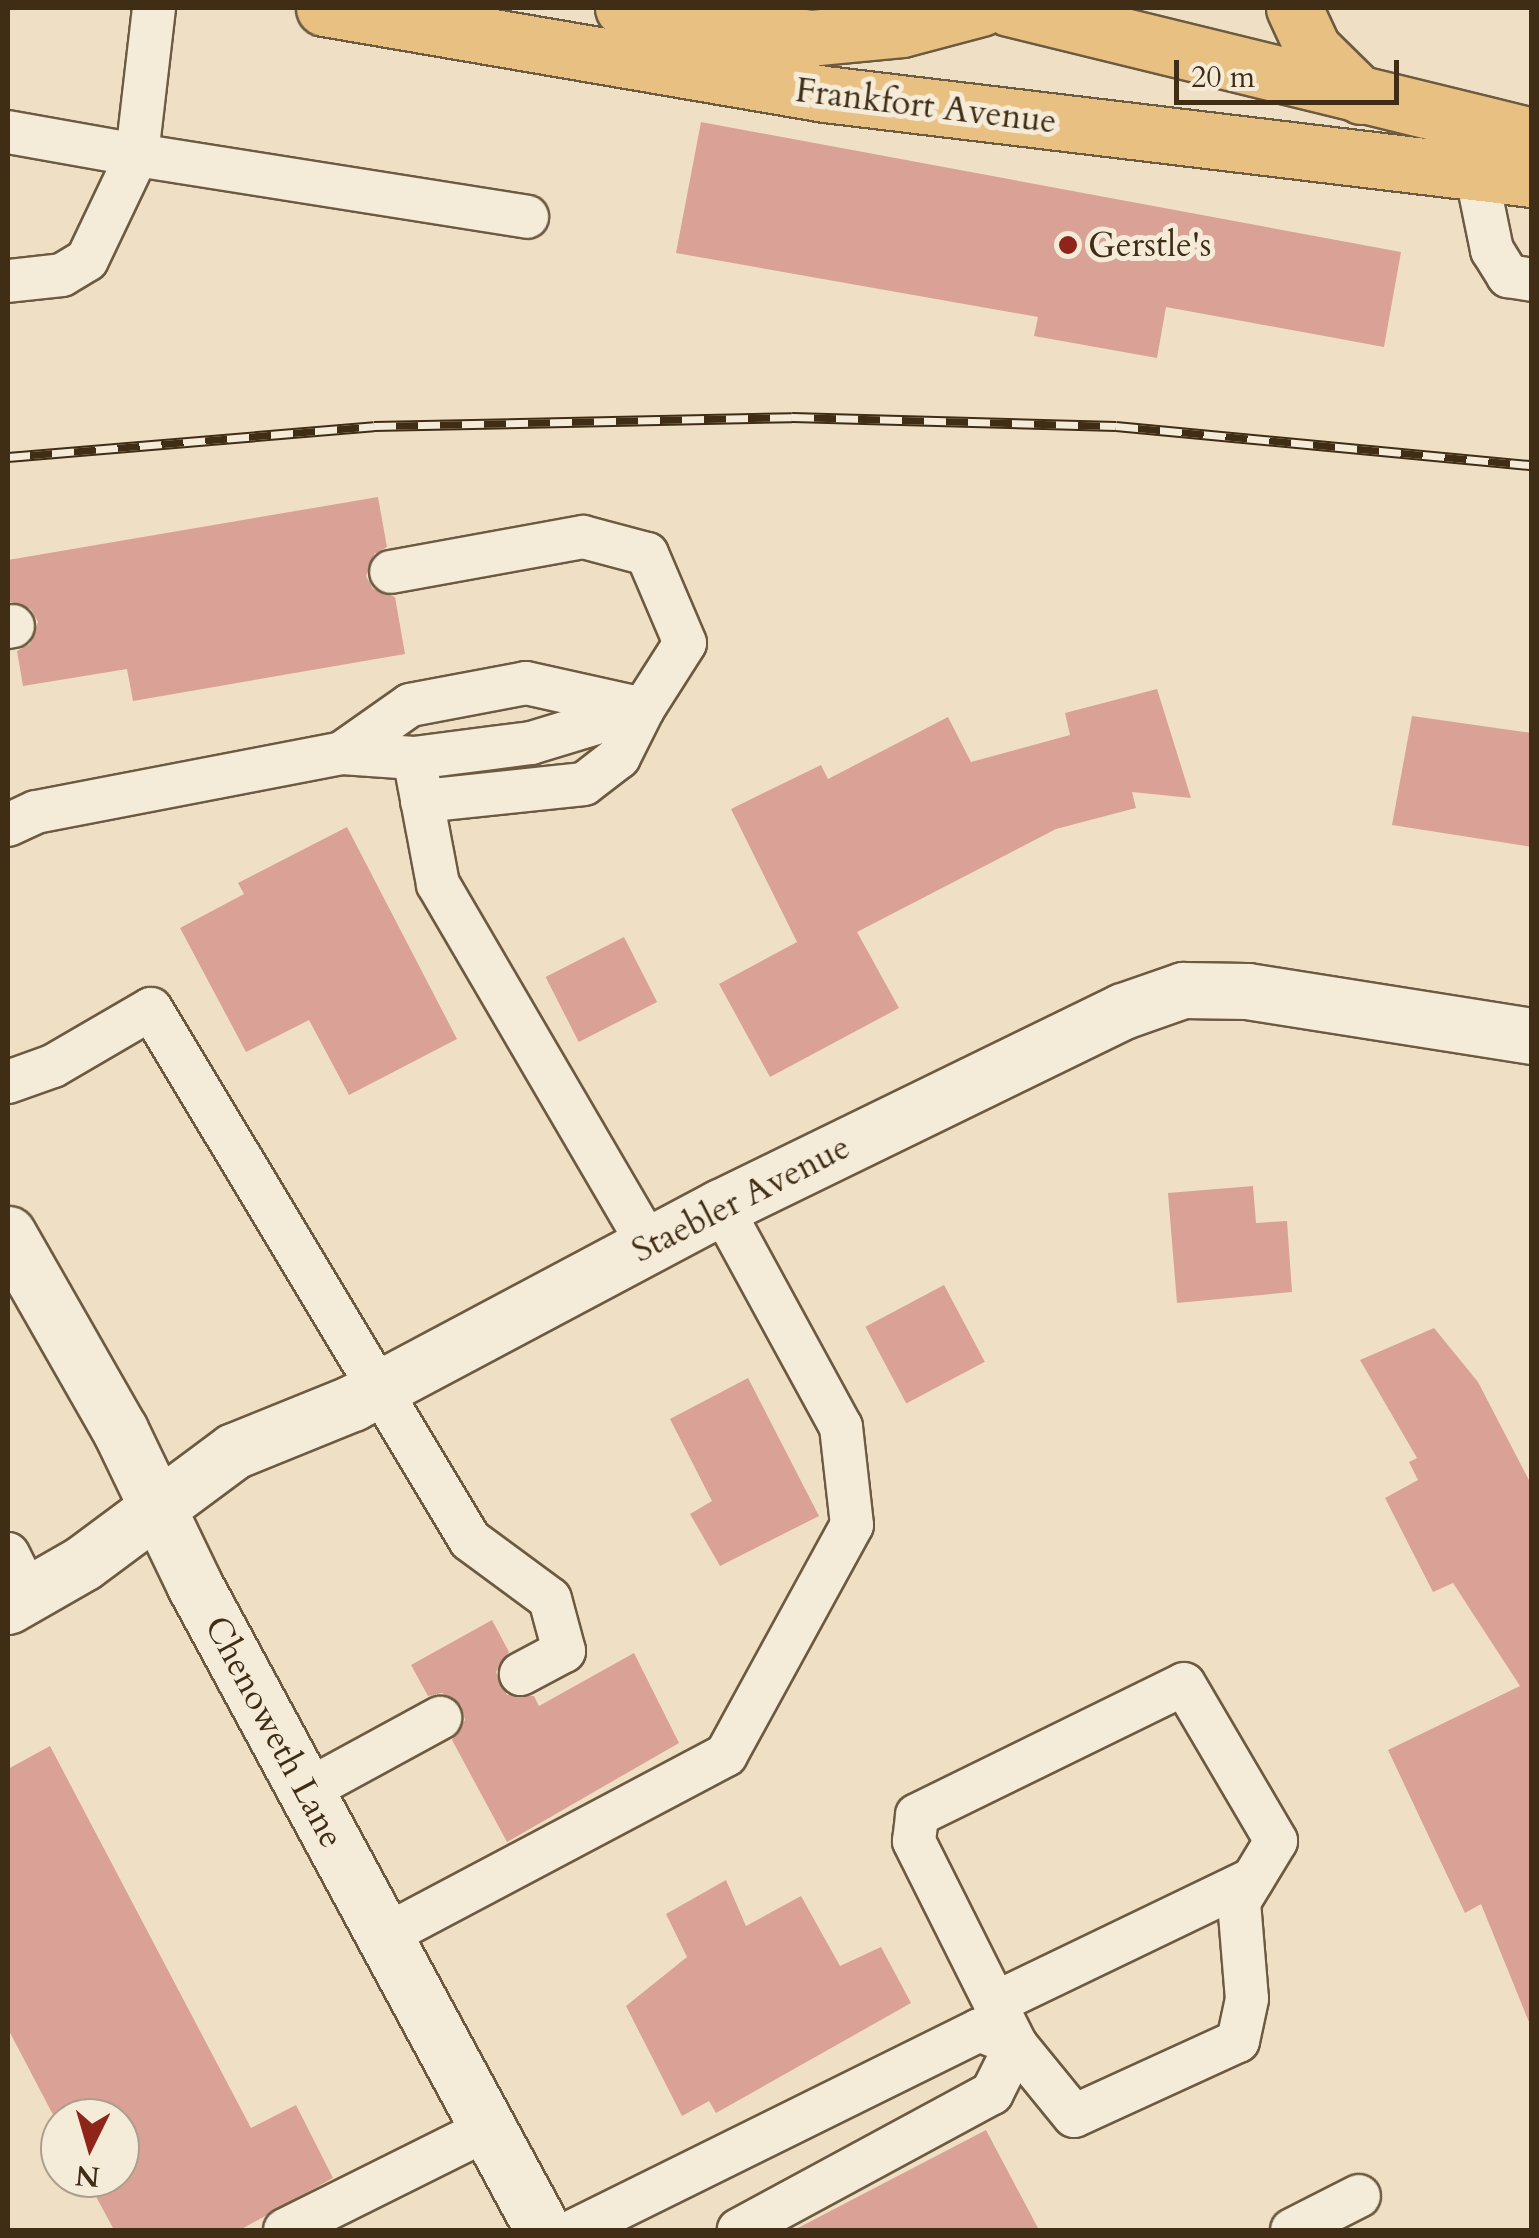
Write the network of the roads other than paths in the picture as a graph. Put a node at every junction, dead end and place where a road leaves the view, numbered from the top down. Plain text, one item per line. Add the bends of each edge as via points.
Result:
1 (154, 8) edge
2 (324, 8) edge
3 (622, 8) edge
4 (981, 8) edge
5 (1009, 8) edge
6 (1294, 8) edge
7 (1363, 98) junction
8 (8, 132) edge
9 (1532, 136) edge
10 (137, 155) junction
11 (1477, 177) junction
12 (1532, 180) edge
13 (528, 217) dead end
14 (1532, 280) edge
15 (8, 281) edge
16 (391, 572) dead end
17 (643, 709) junction
18 (342, 753) junction
19 (414, 758) junction
20 (422, 801) junction
21 (8, 825) edge
22 (1522, 1045) edge
23 (8, 1082) edge
24 (721, 1207) junction
25 (8, 1234) edge
26 (649, 1246) junction
27 (384, 1386) junction
28 (157, 1505) junction
29 (14, 1585) edge
30 (522, 1674) dead end
31 (440, 1718) dead end
32 (306, 1791) junction
33 (1253, 1879) junction
34 (384, 1936) junction
35 (995, 2003) junction
36 (1016, 2045) junction
37 (488, 2129) junction
38 (1359, 2196) dead end
39 (285, 2230) edge
40 (543, 2230) edge
41 (575, 2230) edge
42 (739, 2230) edge
43 (1292, 2230) edge

1 - 10 lane
2 - 11 main road, Frankfort Avenue via 826,94
3 - 4 main road via 810,38 902,29
5 - 7 main road
6 - 7 main road via 1313,49
7 - 9 main road
8 - 10 lane
10 - 13 lane
10 - 15 lane via 87,260 62,275
11 - 12 main road, Frankfort Avenue
11 - 14 lane via 1492,250 1508,276
16 - 17 lane via 583,537 647,554 685,642
17 - 18 lane via 526,682 410,705
17 - 19 lane via 531,743
17 - 20 lane via 620,757 584,784
18 - 19 lane
18 - 21 lane
19 - 20 lane
20 - 26 lane via 438,884
22 - 24 street, Staebler Avenue via 1357,1003 1184,990 1123,1012
23 - 27 lane via 54,1066 151,1009
24 - 26 street, Staebler Avenue
24 - 34 lane via 841,1428 852,1525 726,1756
25 - 28 street, Chenoweth Lane
26 - 27 street, Staebler Avenue
27 - 28 street, Staebler Avenue via 234,1451
27 - 30 lane via 470,1540 550,1598 564,1651
28 - 29 street, Staebler Avenue
28 - 32 street, Chenoweth Lane
31 - 32 lane
32 - 34 street, Chenoweth Lane
33 - 35 lane
33 - 35 lane via 1276,1841 1184,1684 917,1815 914,1841
33 - 36 lane via 1239,1902 1247,1999 1238,2040 1074,2116
34 - 37 street, Chenoweth Lane
35 - 36 lane
36 - 41 lane via 979,2030
36 - 42 lane via 992,2093
37 - 39 lane
37 - 40 street, Chenoweth Lane
38 - 43 lane

